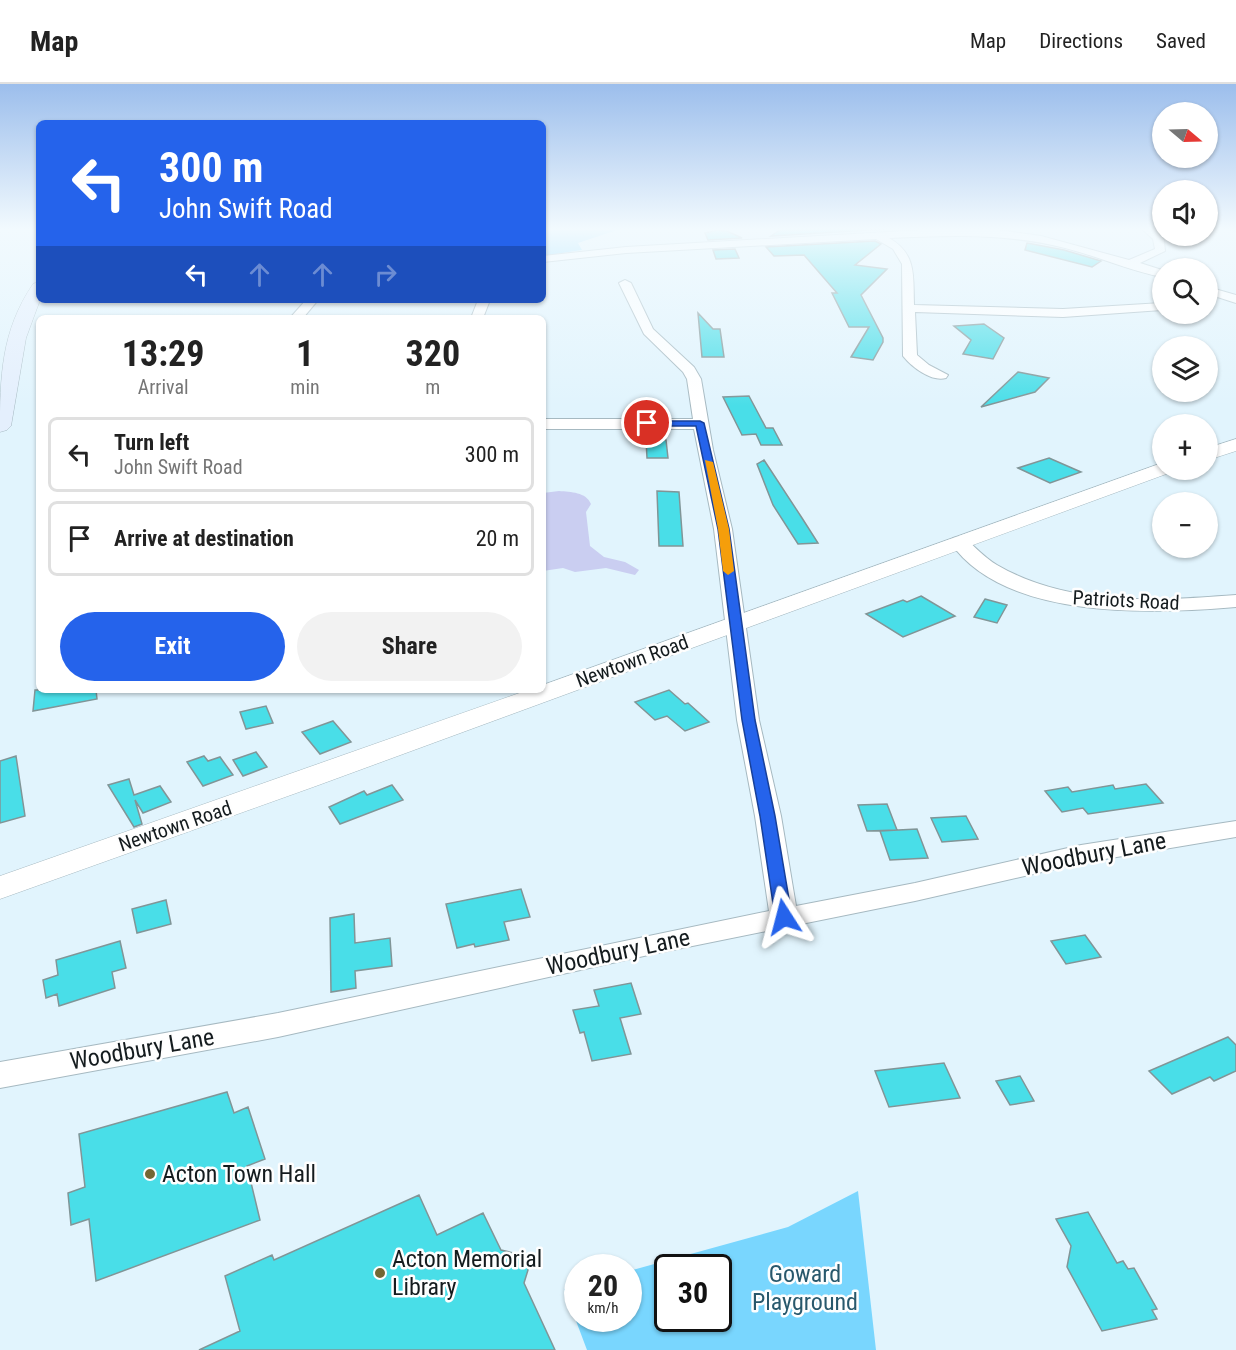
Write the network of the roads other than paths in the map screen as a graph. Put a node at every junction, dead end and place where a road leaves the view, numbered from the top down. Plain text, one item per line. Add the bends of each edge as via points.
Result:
1 (628, 287) edge
2 (908, 287) edge
3 (36, 291) edge
4 (309, 303) edge
5 (909, 308) junction
6 (1152, 308) edge
7 (299, 315) edge
8 (941, 375) dead end
9 (3, 393) edge
10 (700, 423) junction
11 (546, 424) edge
12 (0, 426) edge
13 (1236, 445) edge
14 (1218, 451) edge
15 (1152, 473) edge
16 (959, 542) junction
17 (1236, 601) edge
18 (734, 624) junction
19 (545, 693) edge
20 (546, 693) edge
21 (1236, 829) edge
22 (0, 888) edge
23 (784, 917) junction
24 (0, 1075) edge

1 - 10 street via 648,331 694,379
2 - 5 street
3 - 9 main road via 19,325
4 - 7 street
5 - 6 street via 1063,313
5 - 8 street via 910,356
9 - 12 main road
10 - 11 street
10 - 18 street via 723,529
13 - 14 street
15 - 16 street, Newtown Road
16 - 17 street, Patriots Road via 989,569 1064,598 1149,606
16 - 18 street, Newtown Road
18 - 20 street, Newtown Road
18 - 23 street
19 - 22 street, Newtown Road
21 - 23 street, Woodbury Lane via 1081,854
23 - 24 street, Woodbury Lane via 278,1025

